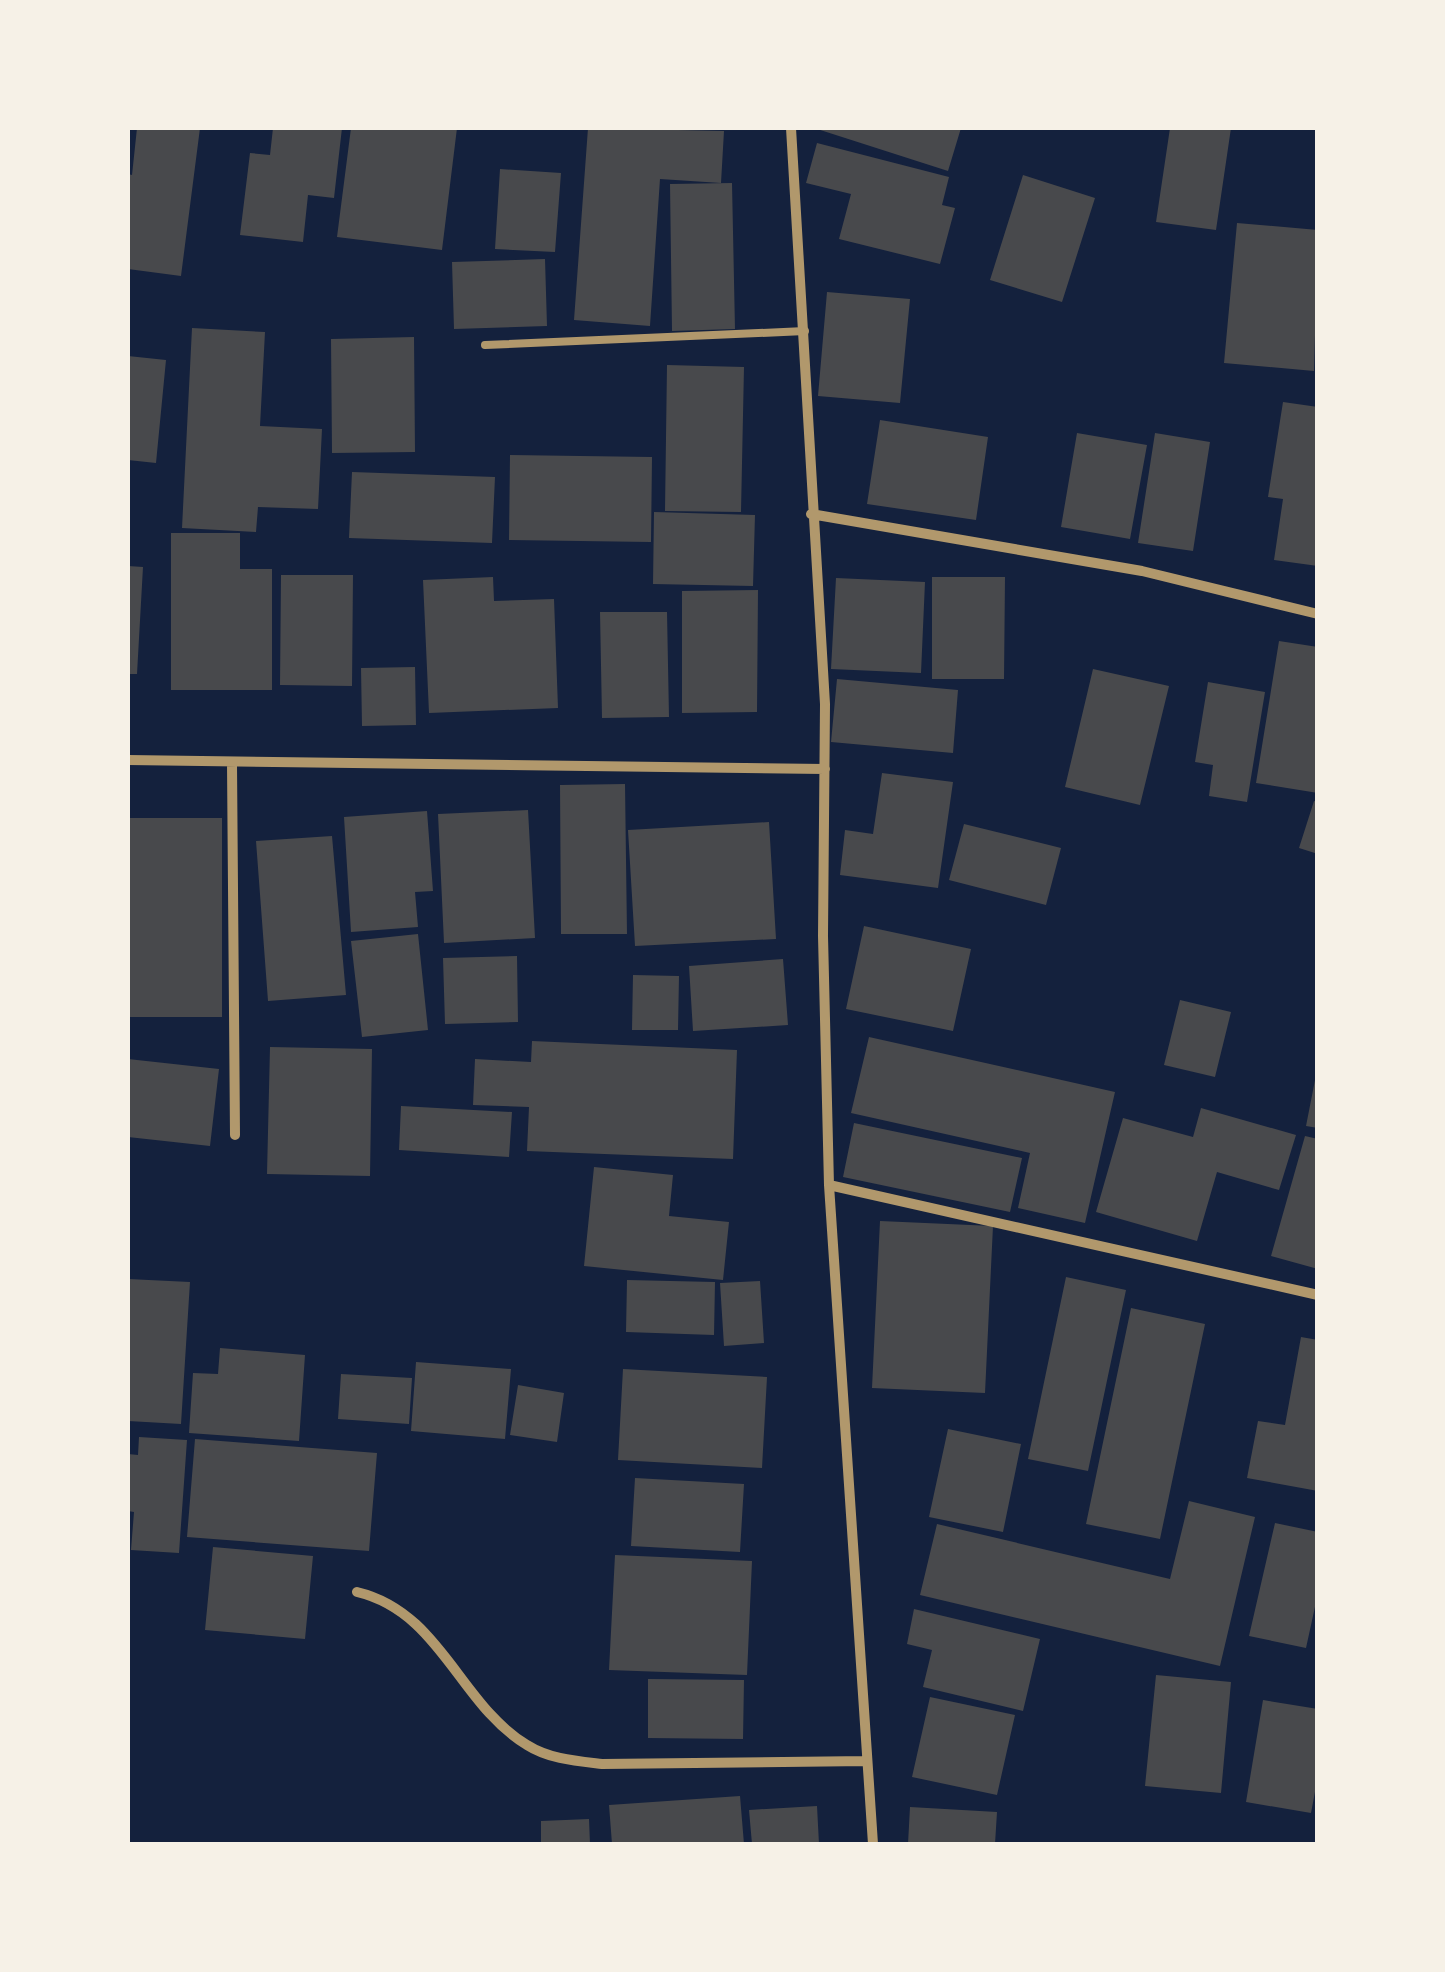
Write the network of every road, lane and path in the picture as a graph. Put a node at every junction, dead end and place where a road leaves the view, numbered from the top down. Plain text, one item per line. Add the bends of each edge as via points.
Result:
1 (792, 128) edge
2 (805, 331) junction
3 (485, 344) dead end
4 (811, 514) junction
5 (1318, 614) edge
6 (128, 760) edge
7 (232, 764) junction
8 (825, 769) junction
9 (235, 1135) dead end
10 (830, 1185) junction
11 (1318, 1295) edge
12 (357, 1592) dead end
13 (867, 1761) junction
14 (873, 1844) edge

1 - 2 street
2 - 3 lane
2 - 4 street
4 - 5 street via 1142,572
4 - 8 street
6 - 7 street
7 - 8 street
7 - 9 street
8 - 10 street
10 - 11 street
10 - 13 street
12 - 13 street via 384,1598 424,1629 508,1732 558,1758 602,1764
13 - 14 street

